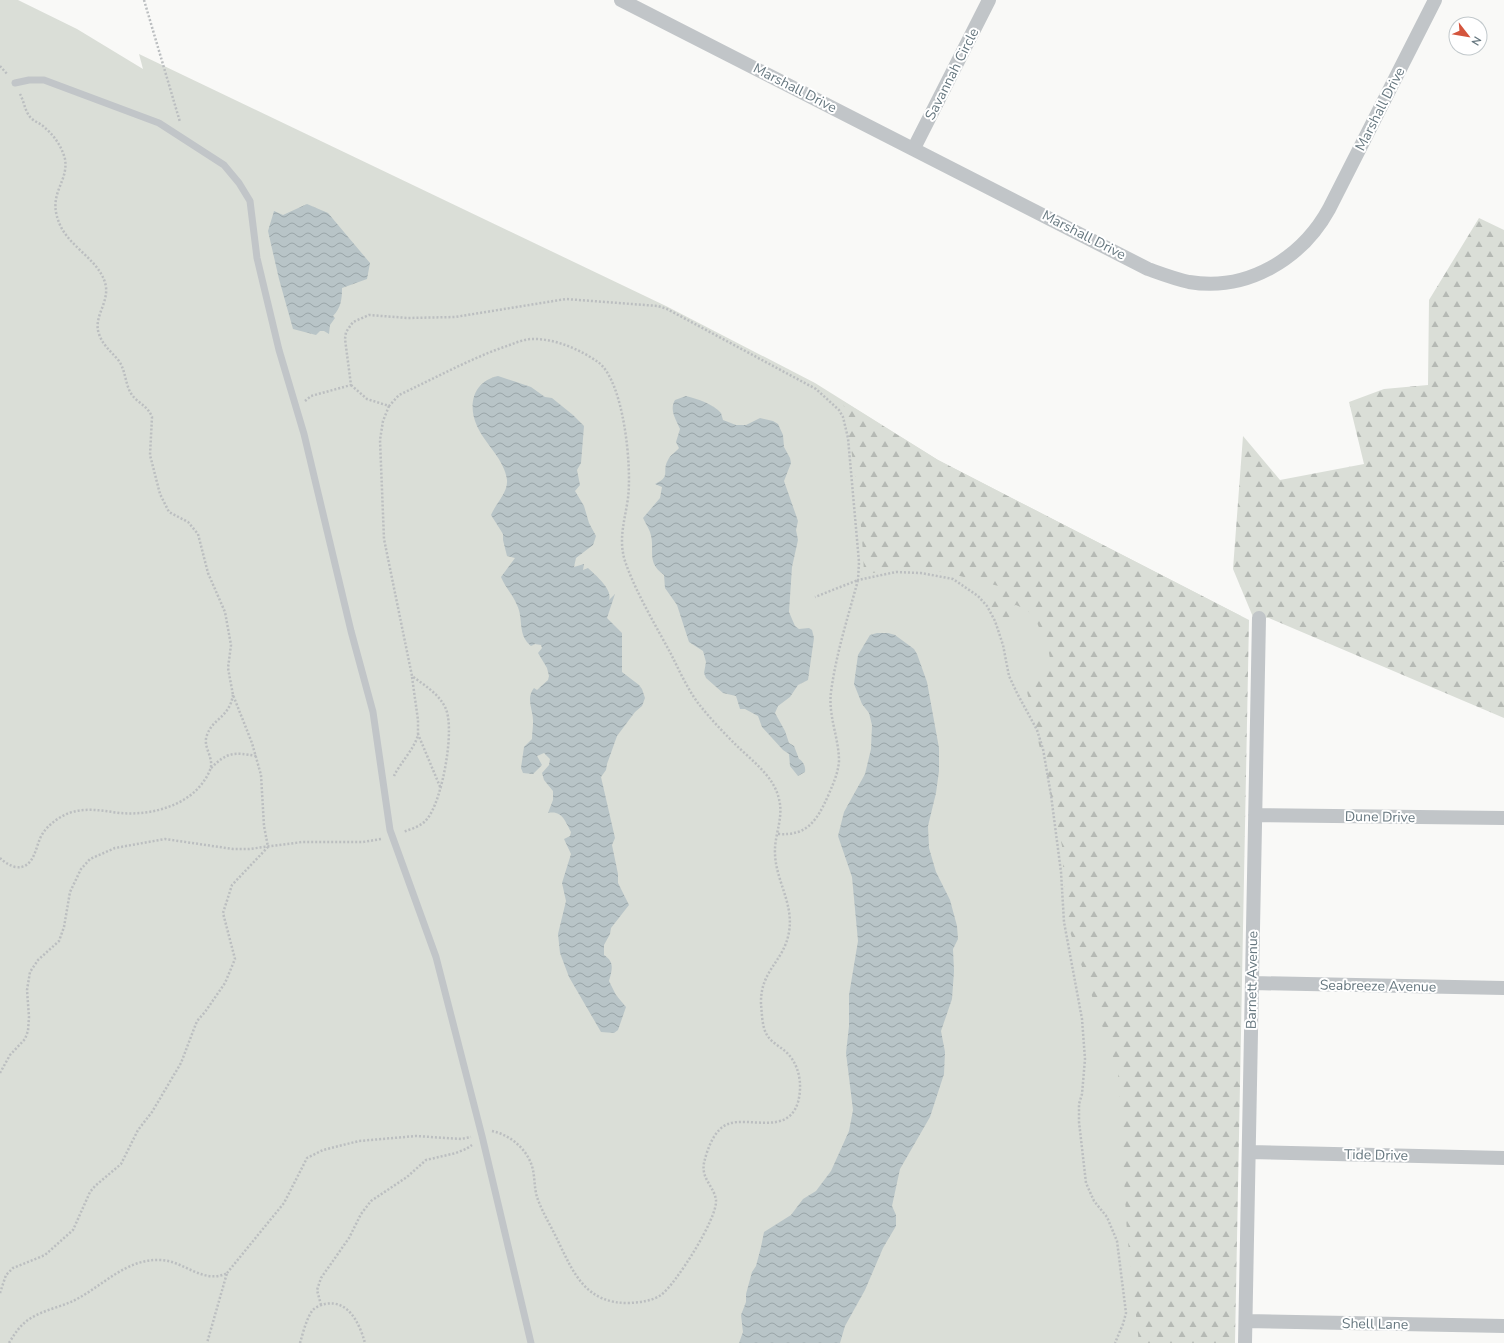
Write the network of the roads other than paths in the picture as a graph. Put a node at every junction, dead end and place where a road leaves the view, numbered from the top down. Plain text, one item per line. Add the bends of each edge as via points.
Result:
1 (621, 0) edge
2 (989, 0) edge
3 (1435, 0) edge
4 (15, 82) road end
5 (914, 148) junction
6 (1260, 618) dead end
7 (1255, 815) junction
8 (1504, 818) edge
9 (1252, 983) junction
10 (1504, 988) edge
11 (1249, 1152) junction
12 (1504, 1158) edge
13 (1246, 1321) junction
14 (1504, 1326) edge
15 (532, 1343) edge
16 (1246, 1343) edge

1 - 5 street, Marshall Drive
2 - 5 street, Savannah Circle
3 - 5 street, Marshall Drive via 1323,220 1297,250 1279,264 1254,275 1228,282 1203,284 1162,274
4 - 15 lane via 44,80 159,123 224,164 250,201 257,258 279,350 304,434 373,712 392,836 436,957
6 - 7 street, Barnett Avenue
7 - 8 street, Dune Drive
7 - 9 street, Barnett Avenue
9 - 10 street, Seabreeze Avenue
9 - 11 street, Barnett Avenue
11 - 12 street, Tide Drive
11 - 13 street, Barnett Avenue
13 - 14 street, Shell Lane
13 - 16 street, Barnett Avenue

